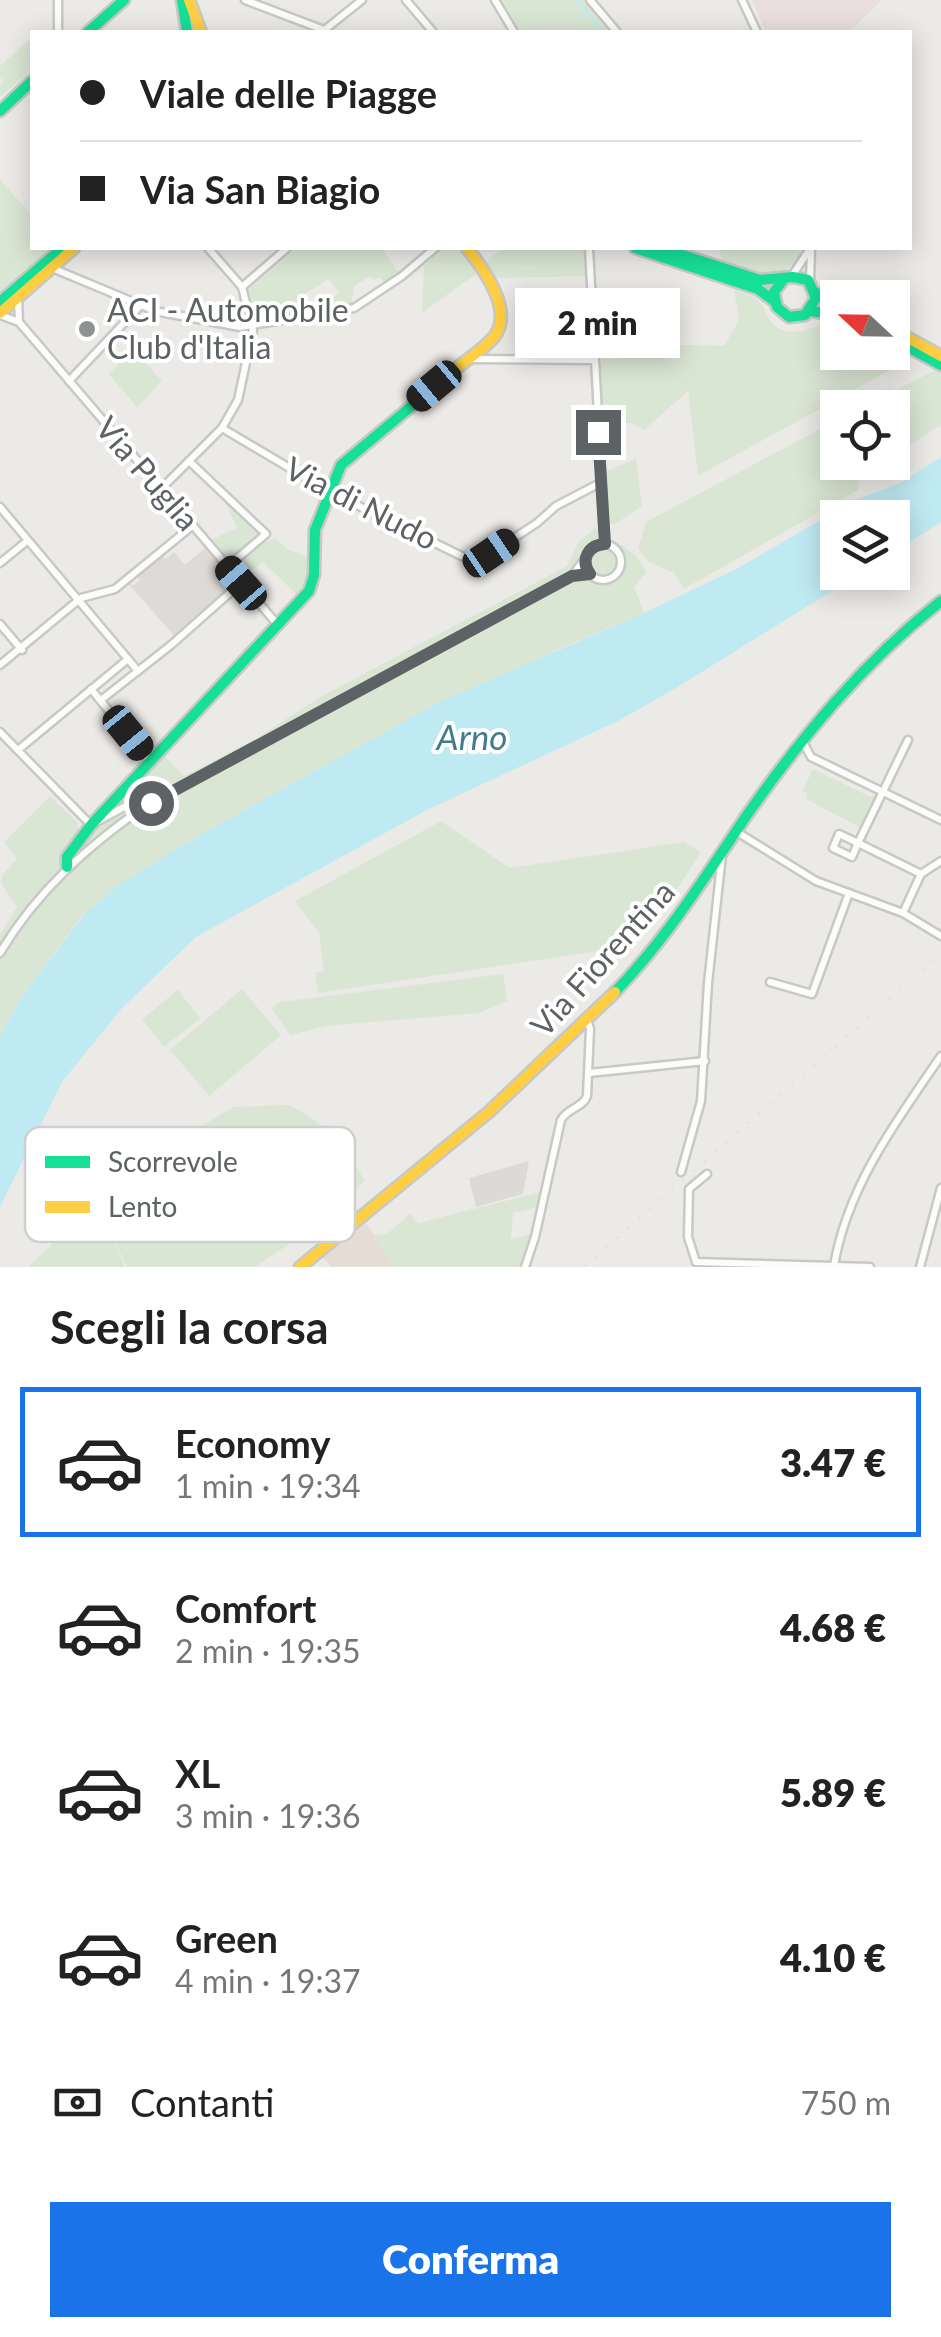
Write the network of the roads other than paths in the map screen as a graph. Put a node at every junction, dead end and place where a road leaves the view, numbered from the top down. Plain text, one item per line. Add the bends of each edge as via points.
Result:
1 (58, 0) edge
2 (124, 0) edge
3 (186, 0) edge
4 (245, 0) edge
5 (362, 0) edge
6 (406, 0) edge
7 (496, 0) edge
8 (590, 0) edge
9 (742, 0) edge
10 (58, 30) edge
11 (90, 30) edge
12 (188, 30) edge
13 (200, 30) edge
14 (320, 30) edge
15 (323, 30) edge
16 (431, 30) edge
17 (513, 30) edge
18 (615, 30) edge
19 (756, 30) edge
20 (30, 83) edge
21 (0, 110) edge
22 (60, 250) edge
23 (72, 250) edge
24 (210, 250) edge
25 (285, 250) edge
26 (434, 250) edge
27 (469, 250) edge
28 (589, 250) edge
29 (641, 250) edge
30 (667, 250) edge
31 (809, 250) edge
32 (811, 250) edge
33 (52, 268) junction
34 (788, 278) junction
35 (242, 287) junction
36 (813, 287) junction
37 (820, 293) edge
38 (20, 296) junction
39 (774, 301) junction
40 (0, 302) edge
41 (141, 305) junction
42 (810, 311) junction
43 (820, 312) edge
44 (0, 314) edge
45 (19, 322) junction
46 (252, 325) junction
47 (910, 342) edge
48 (910, 343) edge
49 (941, 356) edge
50 (468, 359) junction
51 (594, 360) junction
52 (941, 366) edge
53 (69, 381) junction
54 (222, 428) junction
55 (189, 461) junction
56 (600, 483) junction
57 (160, 490) junction
58 (330, 492) junction
59 (0, 507) edge
60 (192, 526) junction
61 (28, 541) junction
62 (605, 544) junction
63 (586, 558) junction
64 (0, 564) edge
65 (227, 567) junction
66 (590, 574) junction
67 (572, 576) junction
68 (241, 583) junction
69 (941, 600) edge
70 (77, 602) junction
71 (0, 624) edge
72 (277, 624) junction
73 (22, 650) junction
74 (128, 659) junction
75 (0, 666) edge
76 (116, 669) junction
77 (138, 671) junction
78 (126, 680) junction
79 (92, 689) junction
80 (101, 700) junction
81 (0, 732) edge
82 (908, 740) dead end
83 (803, 742) junction
84 (18, 750) junction
85 (793, 755) junction
86 (811, 757) junction
87 (149, 760) junction
88 (883, 792) junction
89 (145, 806) junction
90 (941, 820) edge
91 (90, 825) junction
92 (737, 832) junction
93 (722, 854) junction
94 (941, 860) edge
95 (67, 867) junction
96 (921, 874) junction
97 (848, 893) junction
98 (903, 913) junction
99 (941, 936) edge
100 (0, 952) edge
101 (770, 982) dead end
102 (587, 1018) junction
103 (941, 1056) edge
104 (705, 1061) junction
105 (589, 1073) junction
106 (680, 1172) dead end
107 (707, 1174) dead end
108 (941, 1188) edge
109 (355, 1224) edge
110 (332, 1242) edge
111 (834, 1266) edge
112 (300, 1267) edge
113 (524, 1267) edge
114 (870, 1267) edge
115 (920, 1267) edge

1 - 10 street
2 - 11 main road
3 - 12 main road
3 - 13 main road
4 - 14 street
5 - 15 street
6 - 16 street
7 - 17 street
8 - 18 street
9 - 19 street
20 - 21 main road
22 - 40 main road
23 - 33 main road
24 - 35 street
25 - 35 street
26 - 46 street via 354,308
27 - 50 main road via 486,273 500,321 496,336
28 - 51 street
29 - 39 main road via 758,289
30 - 34 main road via 760,280
31 - 34 street
32 - 36 street
33 - 38 main road
33 - 41 street
34 - 36 main road
34 - 39 main road via 776,288
35 - 46 street
36 - 37 main road
36 - 42 main road
38 - 44 main road
38 - 45 street
39 - 42 main road via 789,317
41 - 46 street
41 - 53 street
42 - 43 main road
44 - 45 street, Via Puglia
45 - 53 street, Via Puglia
46 - 54 street via 240,396
47 - 49 main road
48 - 52 main road
50 - 51 street
50 - 58 main road via 342,463
51 - 56 street
53 - 57 street, Via Puglia
54 - 55 street
54 - 58 street, Via di Nudo
55 - 57 street
55 - 65 street via 266,534
56 - 58 street, Via di Nudo via 476,563
56 - 62 street
57 - 60 street, Via Puglia
58 - 72 main road via 316,526 312,584
59 - 61 street
60 - 65 street, Via Puglia
60 - 70 street via 114,590
61 - 64 street
61 - 70 street
62 - 63 street via 591,548
62 - 66 street via 618,551 620,570 604,581
63 - 66 street
63 - 67 street
65 - 68 street, Via Puglia
66 - 67 street
67 - 89 street
68 - 72 street, Via Puglia
68 - 77 street
69 - 83 main road, Via Fiorentina via 868,661
70 - 73 street
70 - 74 street
71 - 73 street
72 - 87 main road
73 - 75 street
74 - 76 street
74 - 77 street
76 - 78 street
76 - 79 street
77 - 78 street
78 - 80 street
79 - 80 street
79 - 84 street
80 - 87 street
81 - 84 street
82 - 88 street
83 - 85 main road, Via Fiorentina
83 - 86 street
84 - 91 street
85 - 86 street
85 - 92 main road, Via Fiorentina
86 - 88 street
87 - 91 main road
88 - 90 street
88 - 96 street via 858,843
89 - 91 street via 131,804
89 - 95 street
91 - 95 main road
92 - 93 main road, Via Fiorentina
92 - 97 street via 810,878
93 - 102 main road, Via Fiorentina via 667,934
93 - 104 street
94 - 96 street
95 - 100 street
96 - 98 street
97 - 98 street
97 - 101 street via 812,994
98 - 99 street
102 - 105 street
102 - 109 main road, Via Fiorentina
103 - 111 street via 877,1152
104 - 105 street
104 - 106 street
105 - 113 street via 585,1101 567,1111 558,1127
107 - 111 street via 689,1190 688,1237 696,1262
108 - 115 street
110 - 112 main road, Via Fiorentina
111 - 114 street

